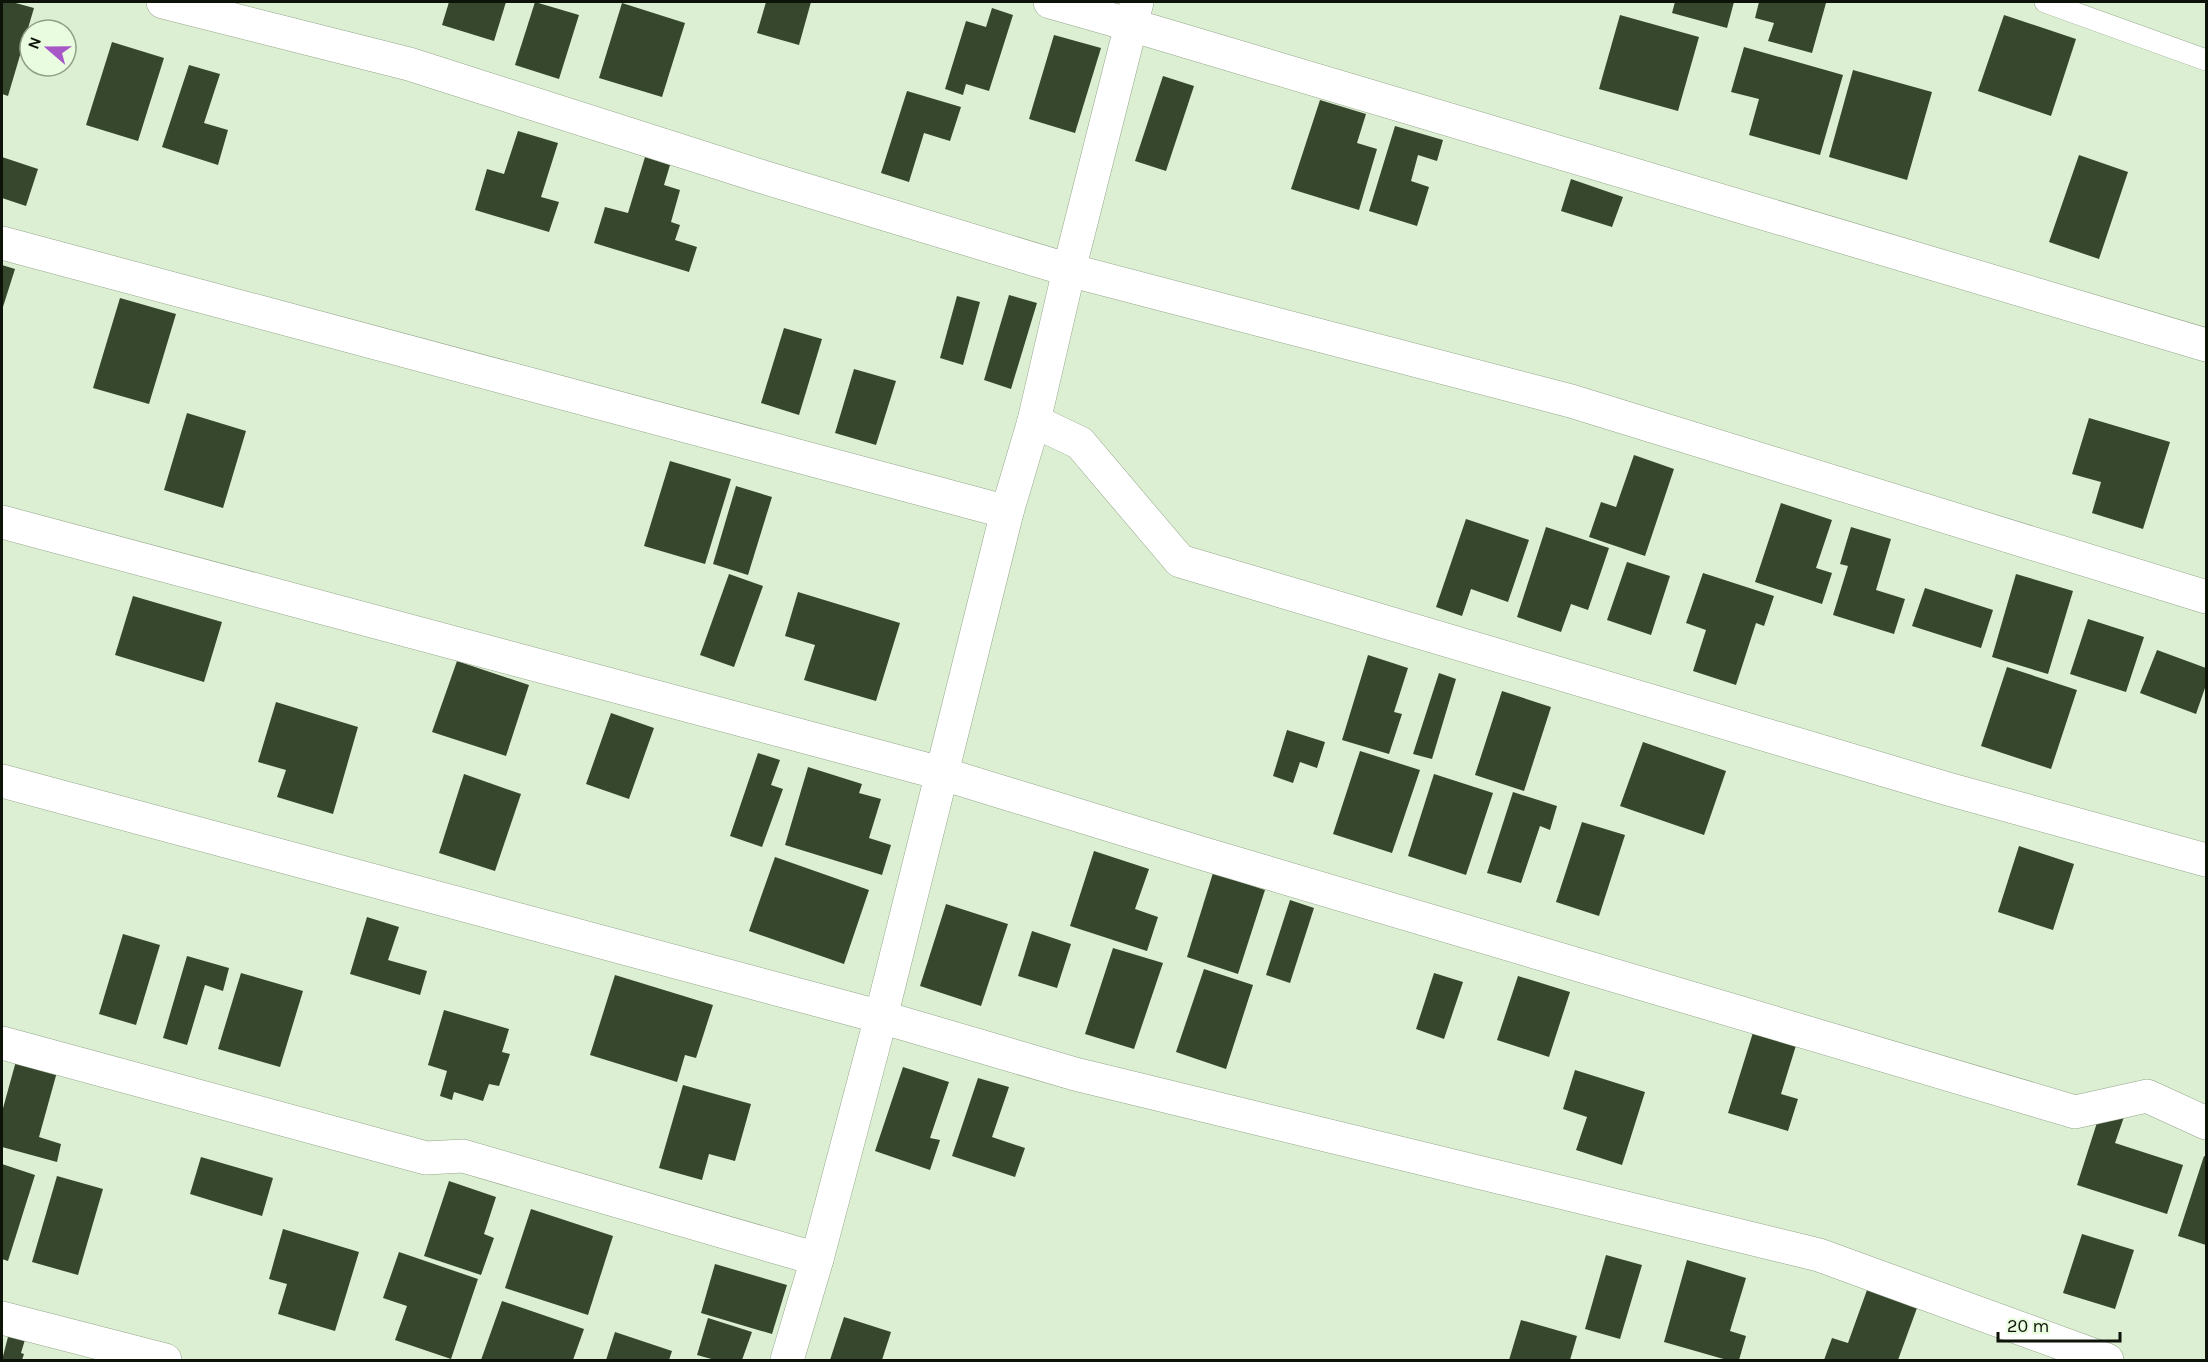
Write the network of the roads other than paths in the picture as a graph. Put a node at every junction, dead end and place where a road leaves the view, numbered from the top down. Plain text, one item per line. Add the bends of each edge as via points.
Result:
1 (163, 2) edge
2 (1050, 2) edge
3 (2045, 2) edge
4 (1134, 13) edge
5 (2206, 60) edge
6 (2, 243) edge
7 (1069, 270) junction
8 (2206, 345) edge
9 (1034, 421) junction
10 (1007, 512) junction
11 (2, 522) edge
12 (2206, 597) edge
13 (940, 773) junction
14 (2, 781) edge
15 (2206, 860) edge
16 (881, 1017) junction
17 (2, 1043) edge
18 (2206, 1124) edge
19 (817, 1259) junction
20 (2, 1318) edge
21 (165, 1360) edge
22 (787, 1360) edge
23 (2107, 1360) edge

1 - 7 street via 409,64
2 - 4 street
3 - 5 lane
4 - 7 street
4 - 8 street
6 - 10 street
7 - 9 street
7 - 12 street via 1571,401
9 - 10 street
9 - 15 street via 1080,443 1180,561 1948,789
10 - 13 street
11 - 13 street
13 - 16 street
13 - 18 street via 2075,1112 2147,1096
14 - 16 street
16 - 19 street
16 - 23 street via 1075,1074 1819,1255
17 - 19 street via 426,1158 463,1156
19 - 22 street
20 - 21 street

